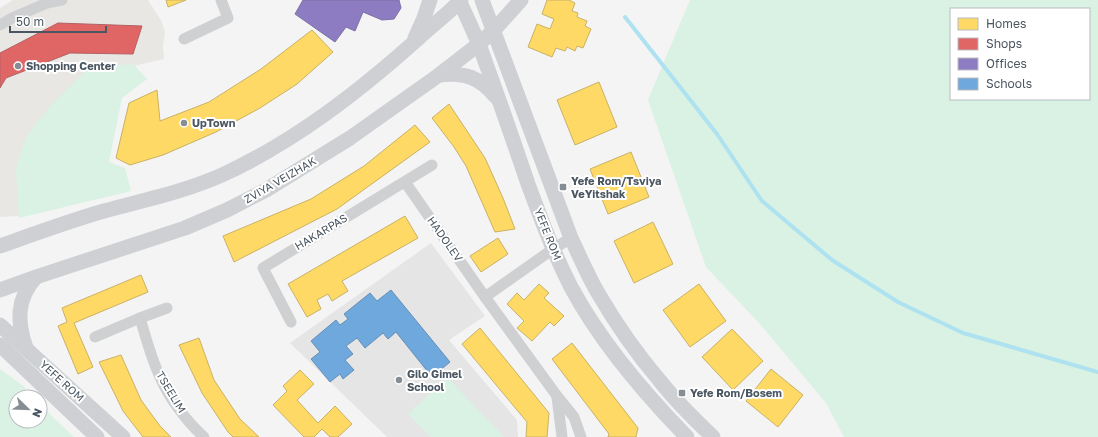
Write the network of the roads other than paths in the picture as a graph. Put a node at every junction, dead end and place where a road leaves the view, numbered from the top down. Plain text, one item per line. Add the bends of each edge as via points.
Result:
1 (62, 0) edge
2 (221, 0) edge
3 (430, 0) edge
4 (482, 0) edge
5 (521, 0) edge
6 (460, 1) edge
7 (0, 25) edge
8 (494, 30) junction
9 (184, 39) dead end
10 (413, 43) junction
11 (479, 44) junction
12 (439, 75) junction
13 (498, 99) junction
14 (432, 165) dead end
15 (405, 182) junction
16 (571, 238) junction
17 (0, 246) edge
18 (553, 249) junction
19 (36, 277) junction
20 (0, 290) edge
21 (485, 297) junction
22 (166, 308) dead end
23 (140, 318) junction
24 (291, 322) dead end
25 (0, 325) edge
26 (95, 337) dead end
27 (1, 346) edge
28 (26, 349) junction
29 (557, 396) junction
30 (709, 433) edge
31 (685, 436) edge
32 (97, 437) edge
33 (123, 437) edge
34 (204, 437) edge
35 (562, 437) edge
36 (581, 437) edge

1 - 7 street via 47,3
2 - 9 street via 228,18
3 - 10 street
4 - 8 street, YEFE ROM
5 - 8 street, ZVIYA VEIZHAK
6 - 10 street
6 - 11 street, YEFE ROM
8 - 11 street, ZVIYA VEIZHAK
8 - 16 street, YEFE ROM
10 - 17 street via 301,131 222,175 186,189 80,218
11 - 12 street, ZVIYA VEIZHAK
11 - 13 street, YEFE ROM
12 - 13 street via 471,77 488,88
12 - 19 street, ZVIYA VEIZHAK via 350,138 234,207 185,228
13 - 18 street, YEFE ROM
14 - 15 street, HAKARPAS
15 - 21 street, HADOLEV
15 - 24 street, HAKARPAS via 263,268
16 - 18 street
16 - 30 street, YEFE ROM via 597,292 630,342 660,382
18 - 21 street
18 - 31 street, YEFE ROM via 583,307 623,366
19 - 20 street, ZVIYA VEIZHAK
19 - 28 street via 24,294 20,312
21 - 29 street, HADOLEV
22 - 23 street
23 - 26 street
23 - 34 street, TSEELIM via 160,378 170,396
25 - 28 street, YEFE ROM
27 - 32 street, YEFE ROM
28 - 33 street, YEFE ROM
29 - 35 street, HADOLEV
29 - 36 street, HADOLEV via 574,417
30 - 31 street

